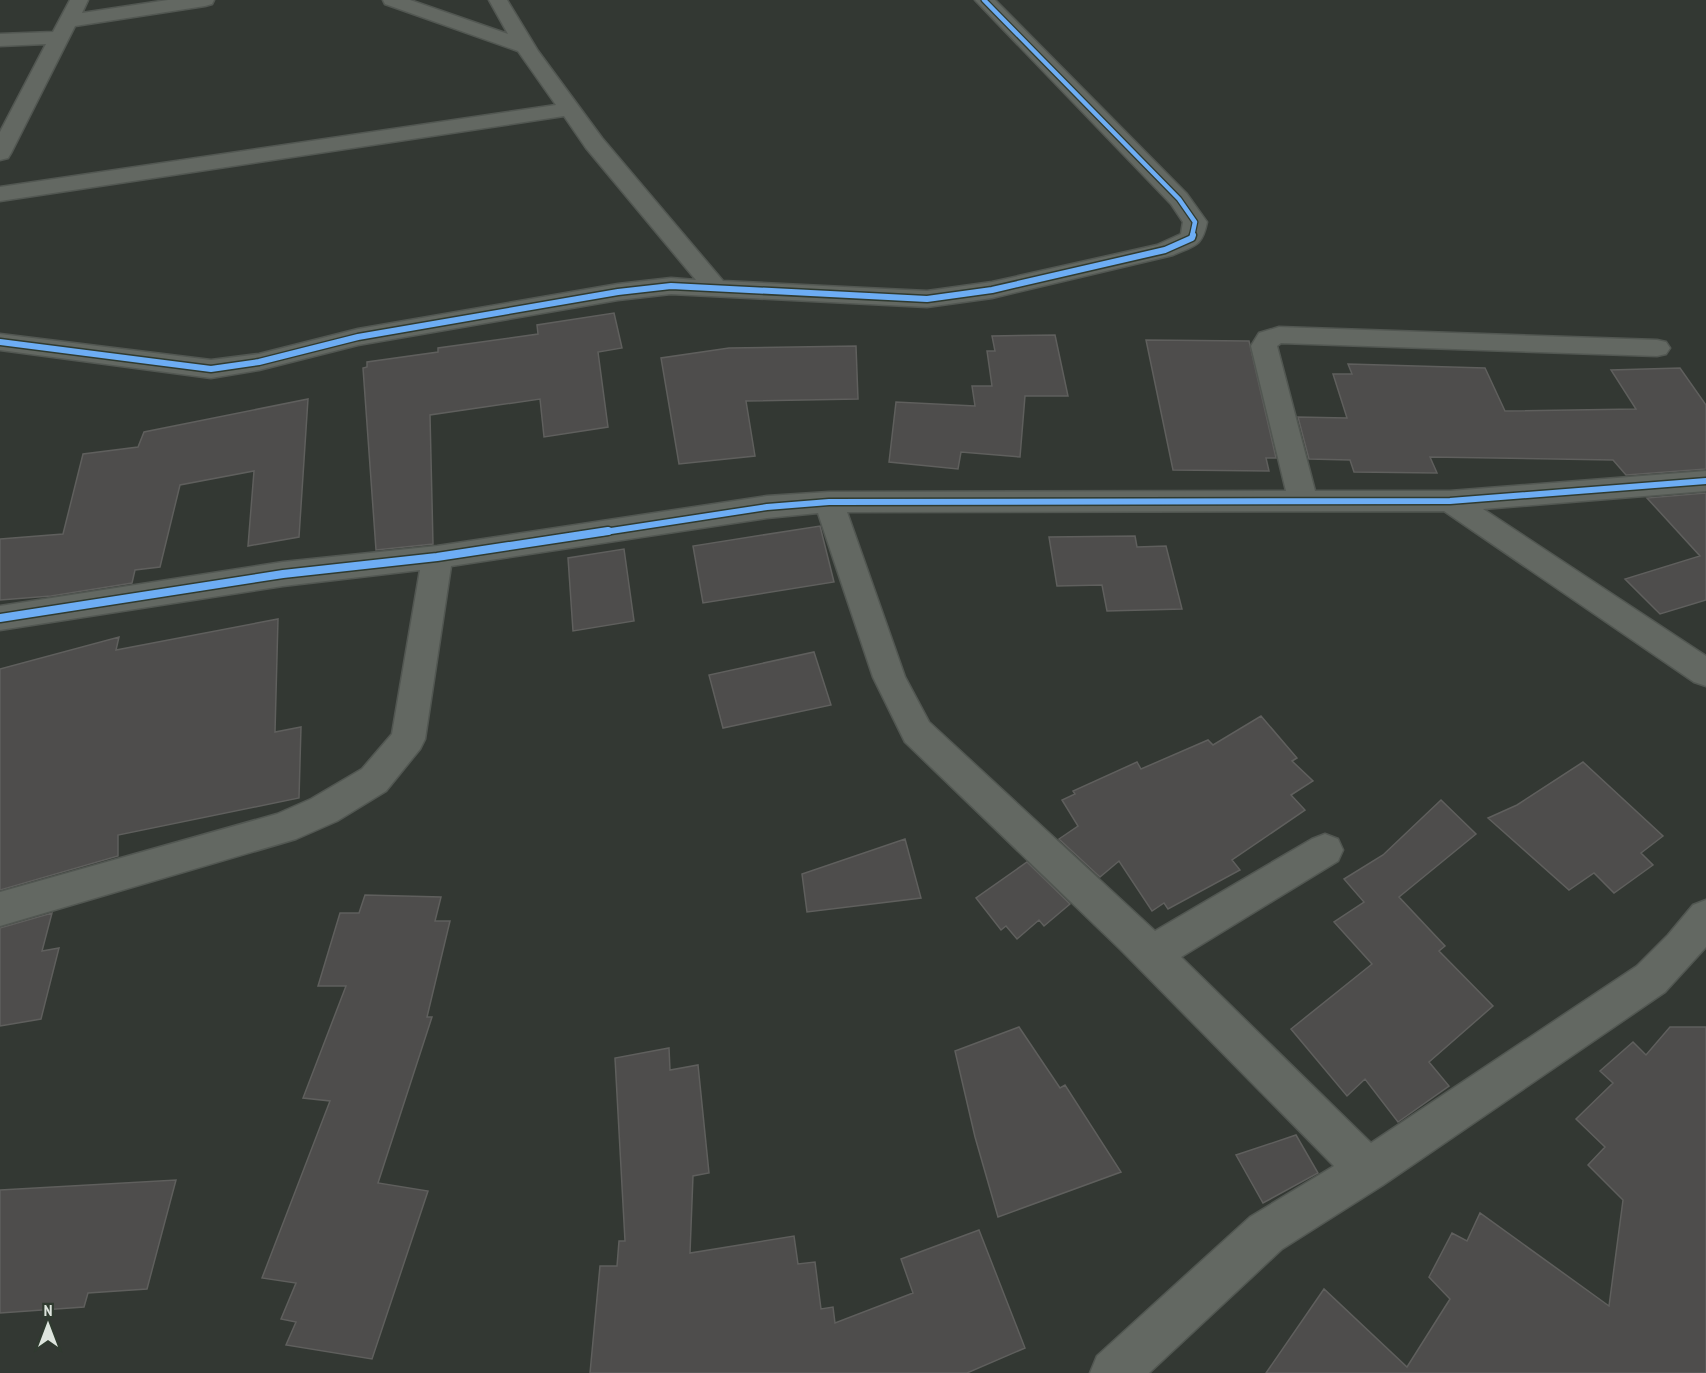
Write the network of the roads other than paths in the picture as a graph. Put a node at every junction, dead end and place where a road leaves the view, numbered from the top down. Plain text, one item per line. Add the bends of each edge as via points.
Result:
1 (79, 0) edge
2 (205, 0) edge
3 (392, 0) edge
4 (498, 0) edge
5 (984, 0) edge
6 (63, 30) junction
7 (0, 40) edge
8 (526, 47) junction
9 (569, 109) junction
10 (0, 153) edge
11 (0, 194) edge
12 (715, 287) junction
13 (0, 342) edge
14 (1657, 348) dead end
15 (1706, 481) edge
16 (1302, 501) junction
17 (1449, 501) junction
18 (829, 502) junction
19 (437, 557) junction
20 (0, 618) edge
21 (1706, 673) edge
22 (1325, 850) dead end
23 (0, 909) edge
24 (1706, 917) edge
25 (1152, 954) junction
26 (1368, 1170) junction
27 (1114, 1373) edge

1 - 6 street
2 - 6 street
3 - 8 street
4 - 8 street
5 - 12 street via 1179,199 1195,222 1192,238 1165,250 1004,288 927,299
6 - 7 street
6 - 10 street
8 - 9 street
9 - 11 street
9 - 12 street
12 - 13 street via 671,286 618,292 358,337 259,362 211,369
14 - 16 street via 1279,335 1268,339 1264,346
15 - 17 street
16 - 17 street
16 - 18 street
17 - 21 street
18 - 19 street via 767,507
18 - 25 street via 889,677 917,732
19 - 20 street via 283,574
19 - 23 street via 408,739 374,780 324,810 283,828
22 - 25 street
24 - 26 street via 1651,979
25 - 26 street
26 - 27 street via 1266,1233

